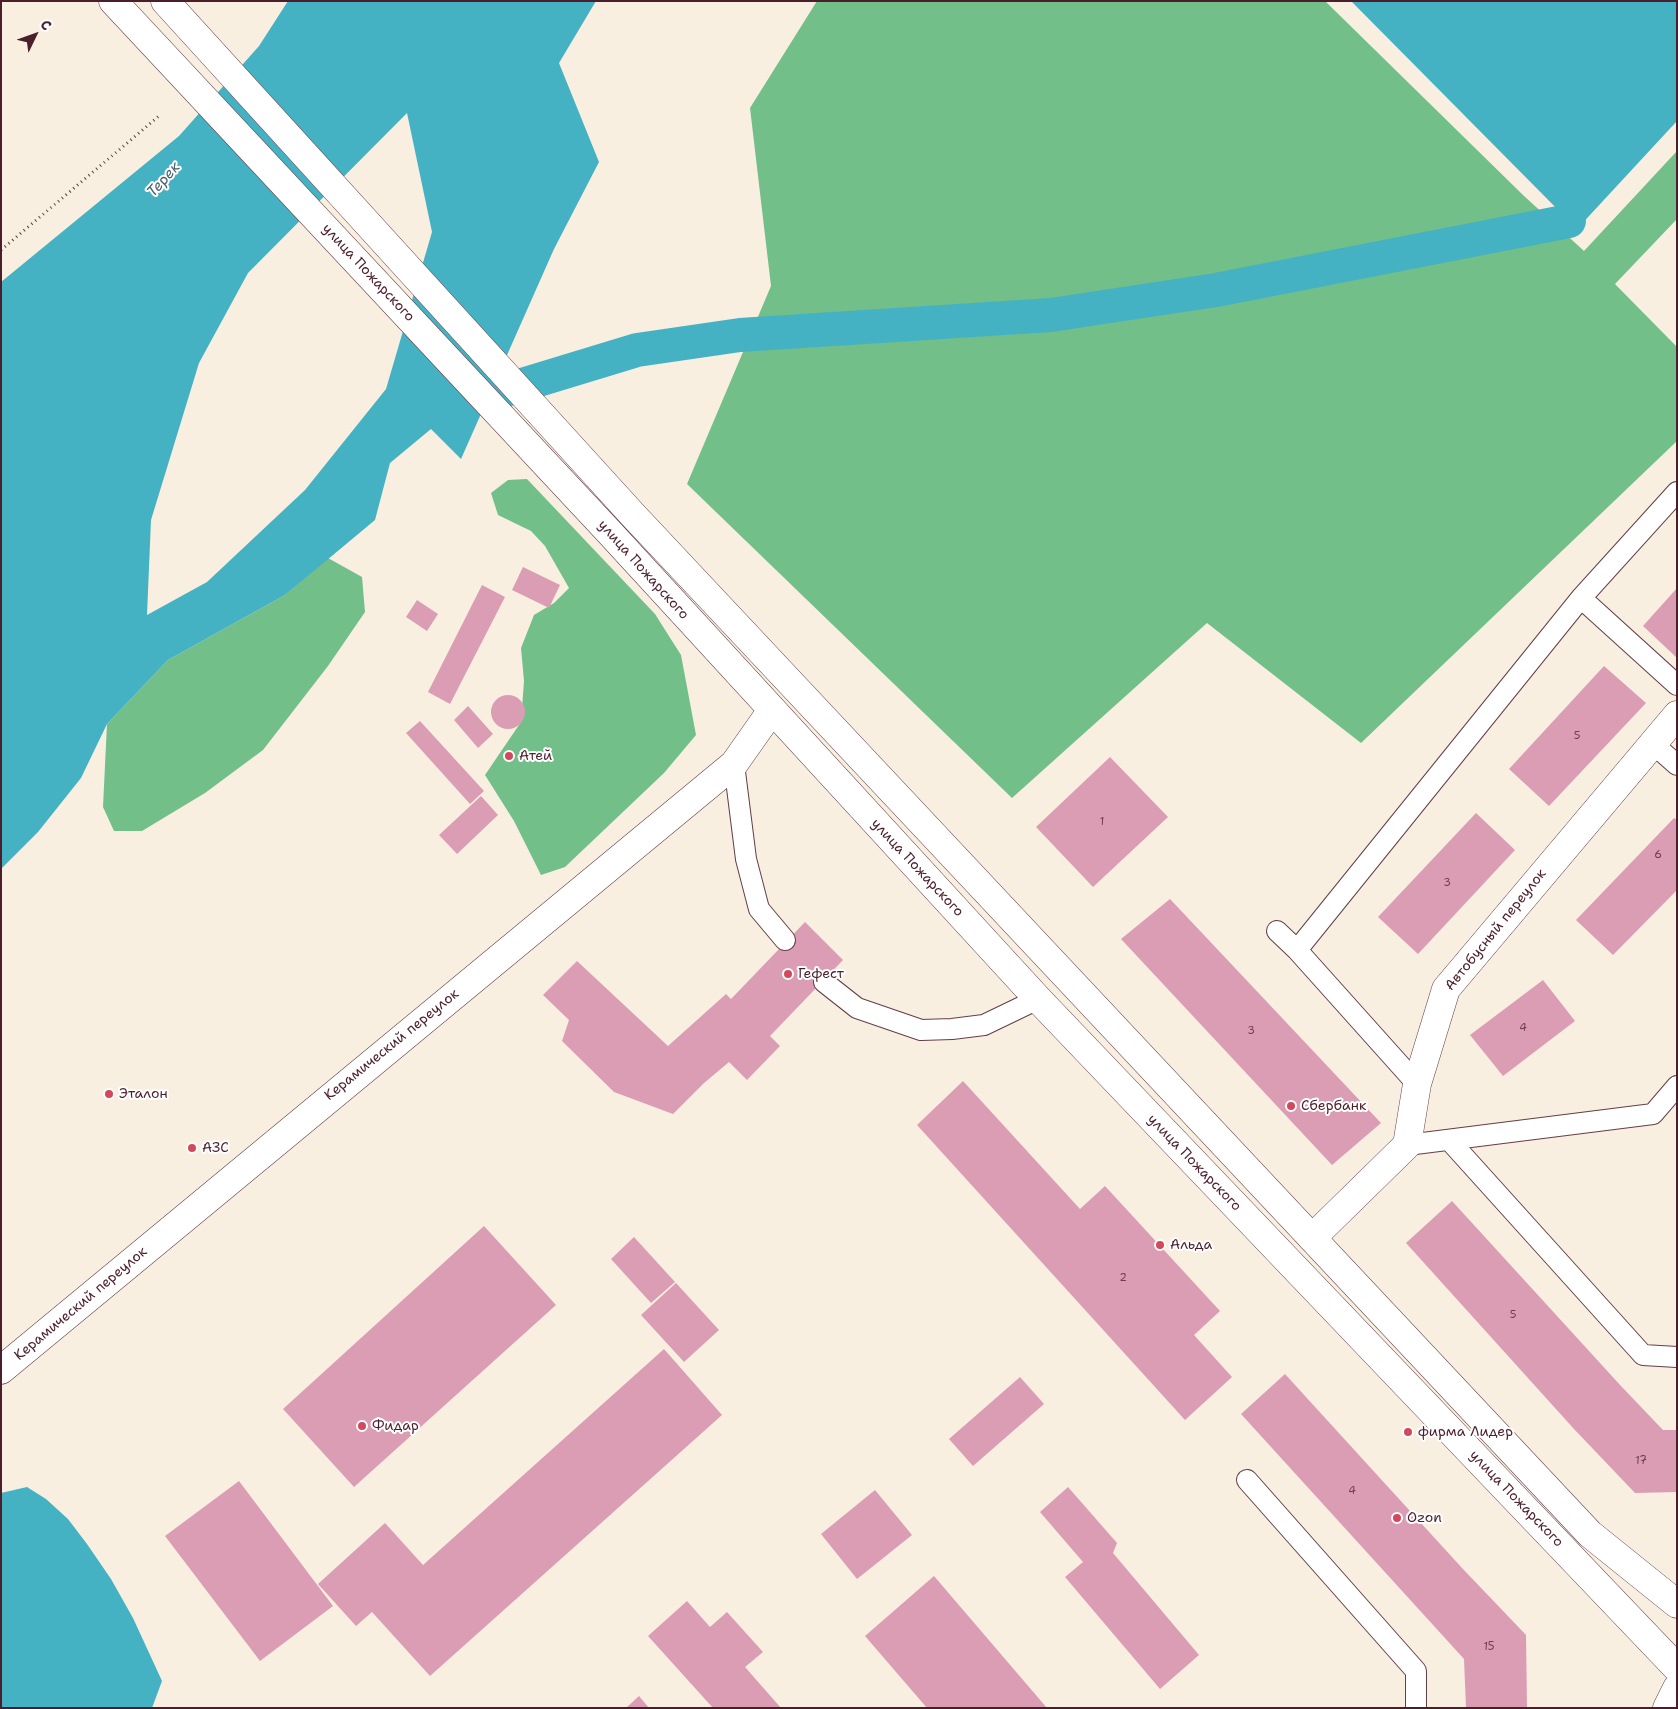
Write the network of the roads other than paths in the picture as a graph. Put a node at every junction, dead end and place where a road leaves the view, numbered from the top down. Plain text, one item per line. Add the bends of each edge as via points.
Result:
1 (113, 1) edge
2 (165, 1) edge
3 (1677, 492) edge
4 (1581, 598) junction
5 (1677, 685) edge
6 (772, 710) junction
7 (1677, 715) edge
8 (1652, 743) junction
9 (734, 764) junction
10 (1677, 765) edge
11 (1277, 931) dead end
12 (785, 940) dead end
13 (1297, 950) junction
14 (824, 982) dead end
15 (1038, 999) junction
16 (1417, 1084) junction
17 (1677, 1086) edge
18 (1449, 1140) junction
19 (1407, 1145) junction
20 (1312, 1238) junction
21 (1677, 1357) edge
22 (1, 1370) edge
23 (1247, 1480) dead end
24 (1677, 1604) edge
25 (1677, 1668) edge
26 (1677, 1688) edge
27 (1416, 1708) edge
28 (1667, 1708) edge

1 - 6 main road, улица Пожарского
2 - 20 main road via 632,514
3 - 4 lane
4 - 5 lane
4 - 13 lane
6 - 9 main road, Керамический переулок
6 - 15 main road, улица Пожарского
7 - 8 main road, Автобусный переулок
8 - 10 lane
8 - 16 main road, Автобусный переулок via 1446,989
9 - 12 lane via 746,859 759,909
9 - 22 main road, Керамический переулок
11 - 13 lane
13 - 16 lane
14 - 15 lane via 857,1008 921,1030 984,1025
15 - 25 main road, улица Пожарского
16 - 19 main road, Автобусный переулок
17 - 18 lane via 1653,1114
18 - 19 lane
18 - 21 lane via 1643,1355
19 - 20 main road
20 - 24 main road via 1590,1534
23 - 27 lane via 1416,1671
26 - 28 main road

